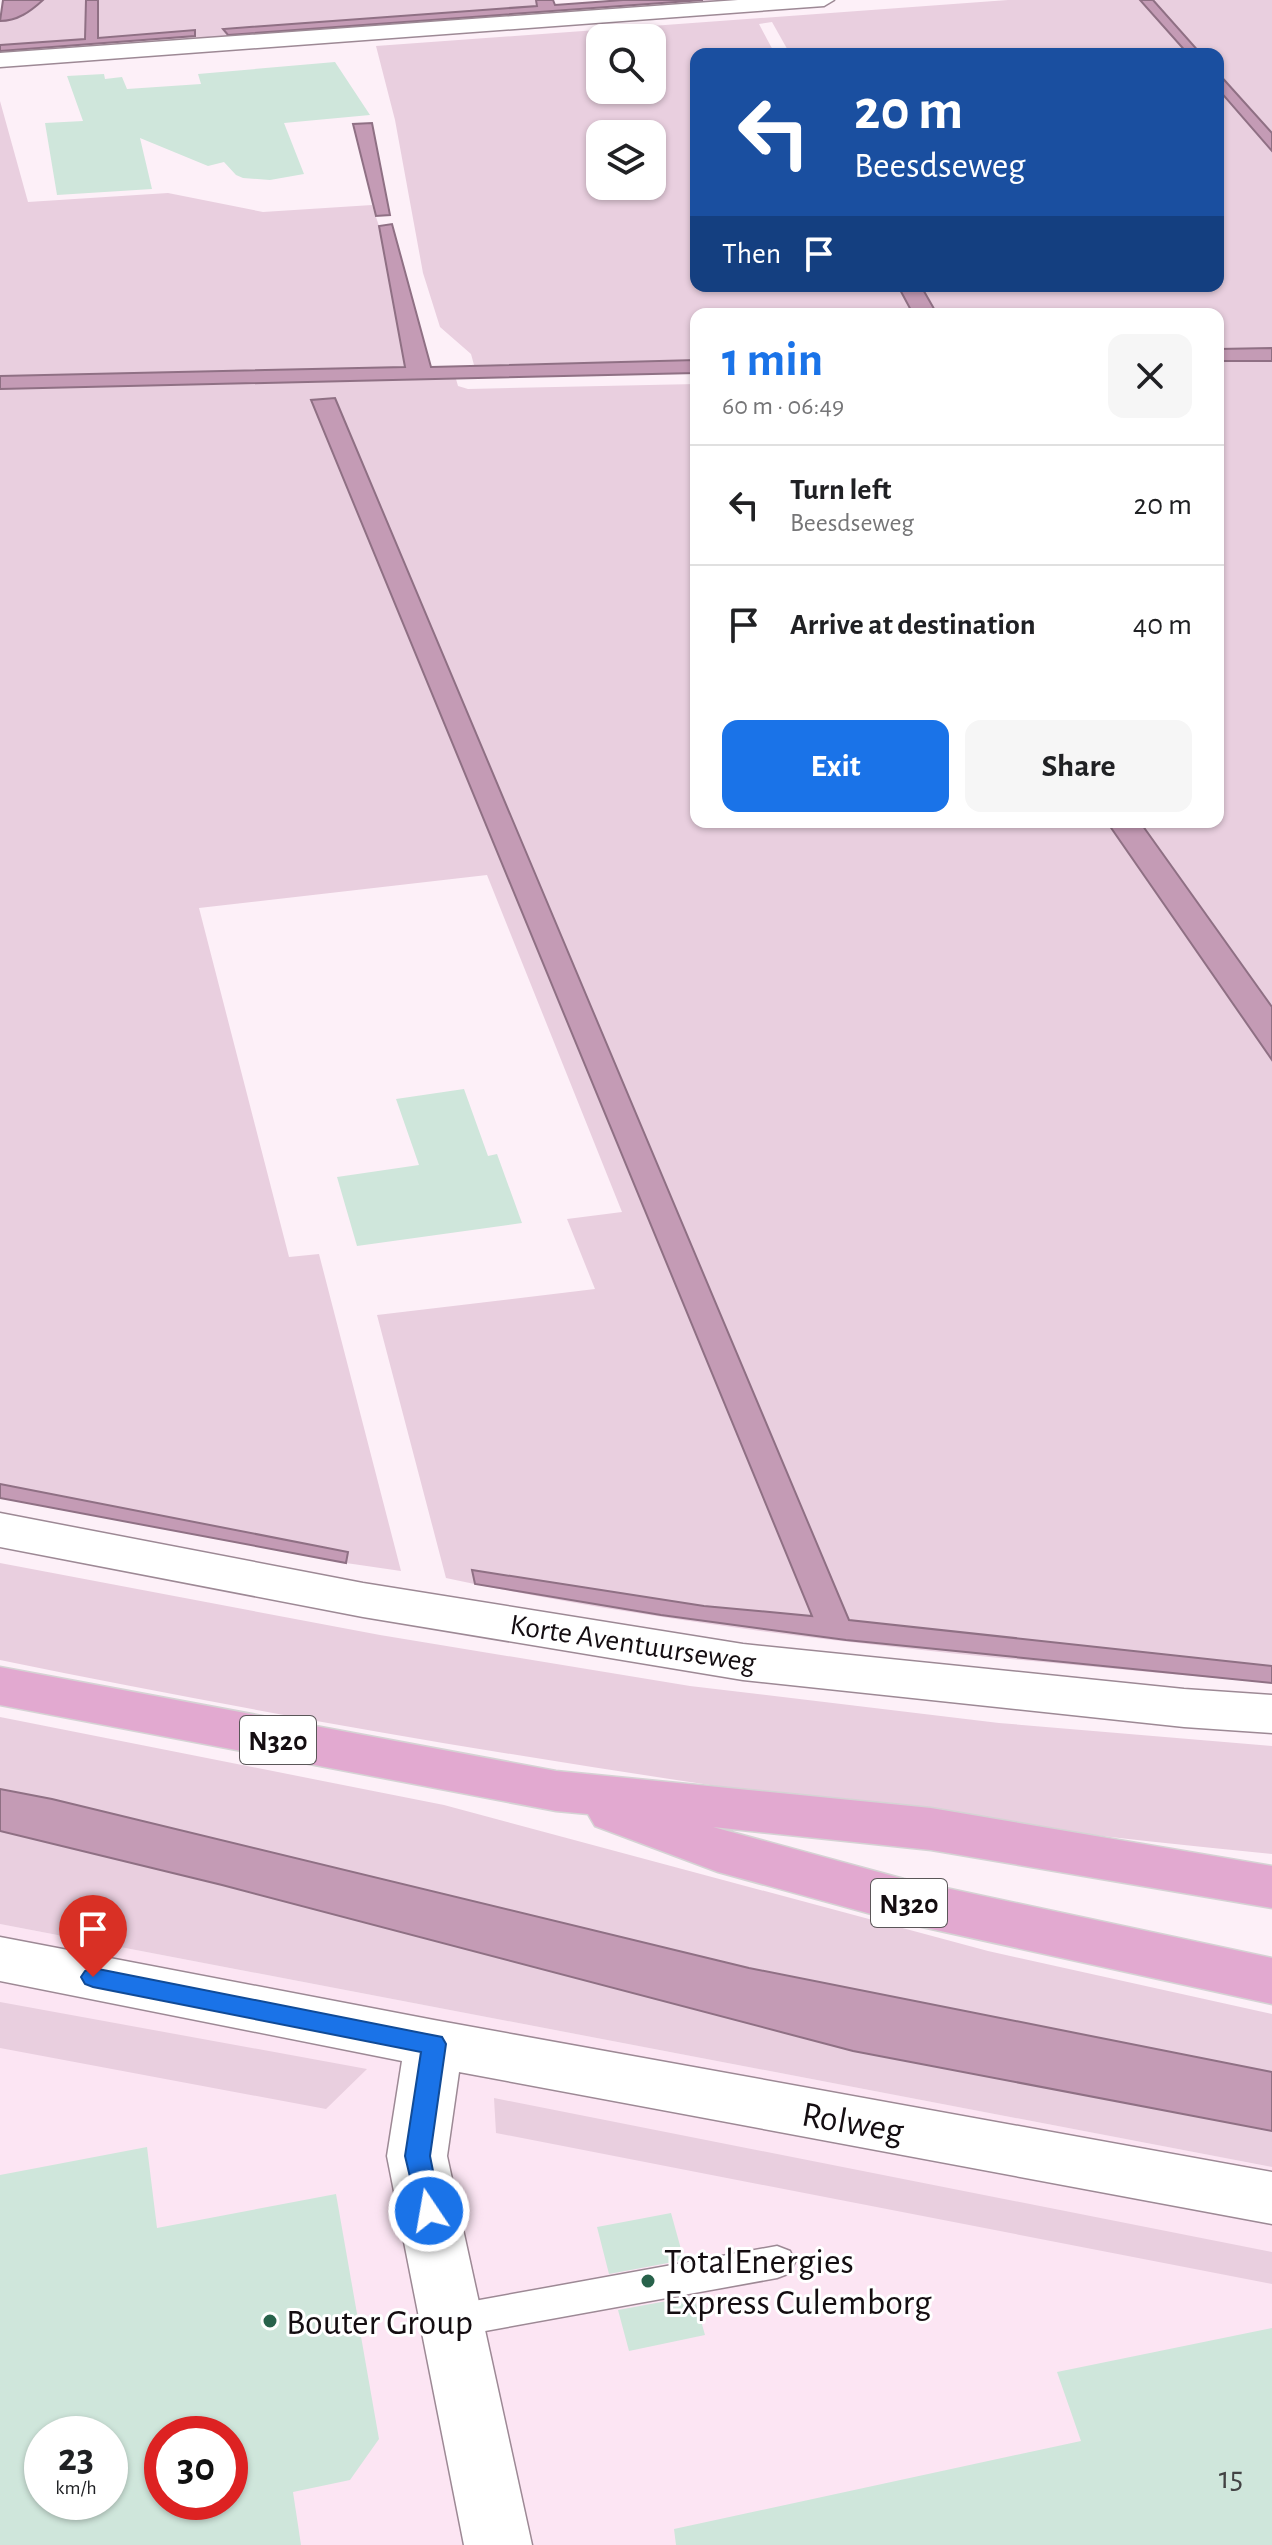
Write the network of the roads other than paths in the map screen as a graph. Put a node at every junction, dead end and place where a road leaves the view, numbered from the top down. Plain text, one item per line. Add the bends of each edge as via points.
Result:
1 (824, 0) edge
2 (0, 60) edge
3 (0, 1530) edge
4 (0, 1686) edge
5 (1272, 1714) edge
6 (556, 1791) junction
7 (1272, 1887) edge
8 (0, 1959) edge
9 (1272, 1981) edge
10 (434, 2044) junction
11 (1272, 2198) edge
12 (777, 2262) dead end
13 (452, 2321) junction
14 (498, 2545) edge

1 - 2 street
3 - 5 street, Korte Aventuurseweg via 363,1600 743,1662
4 - 6 main road, N320
6 - 7 main road, N320 via 931,1829
6 - 9 main road, N320 via 718,1851 904,1901
8 - 10 street, Rolweg
10 - 11 street, Rolweg
10 - 13 street via 417,2156
12 - 13 lane
13 - 14 street

